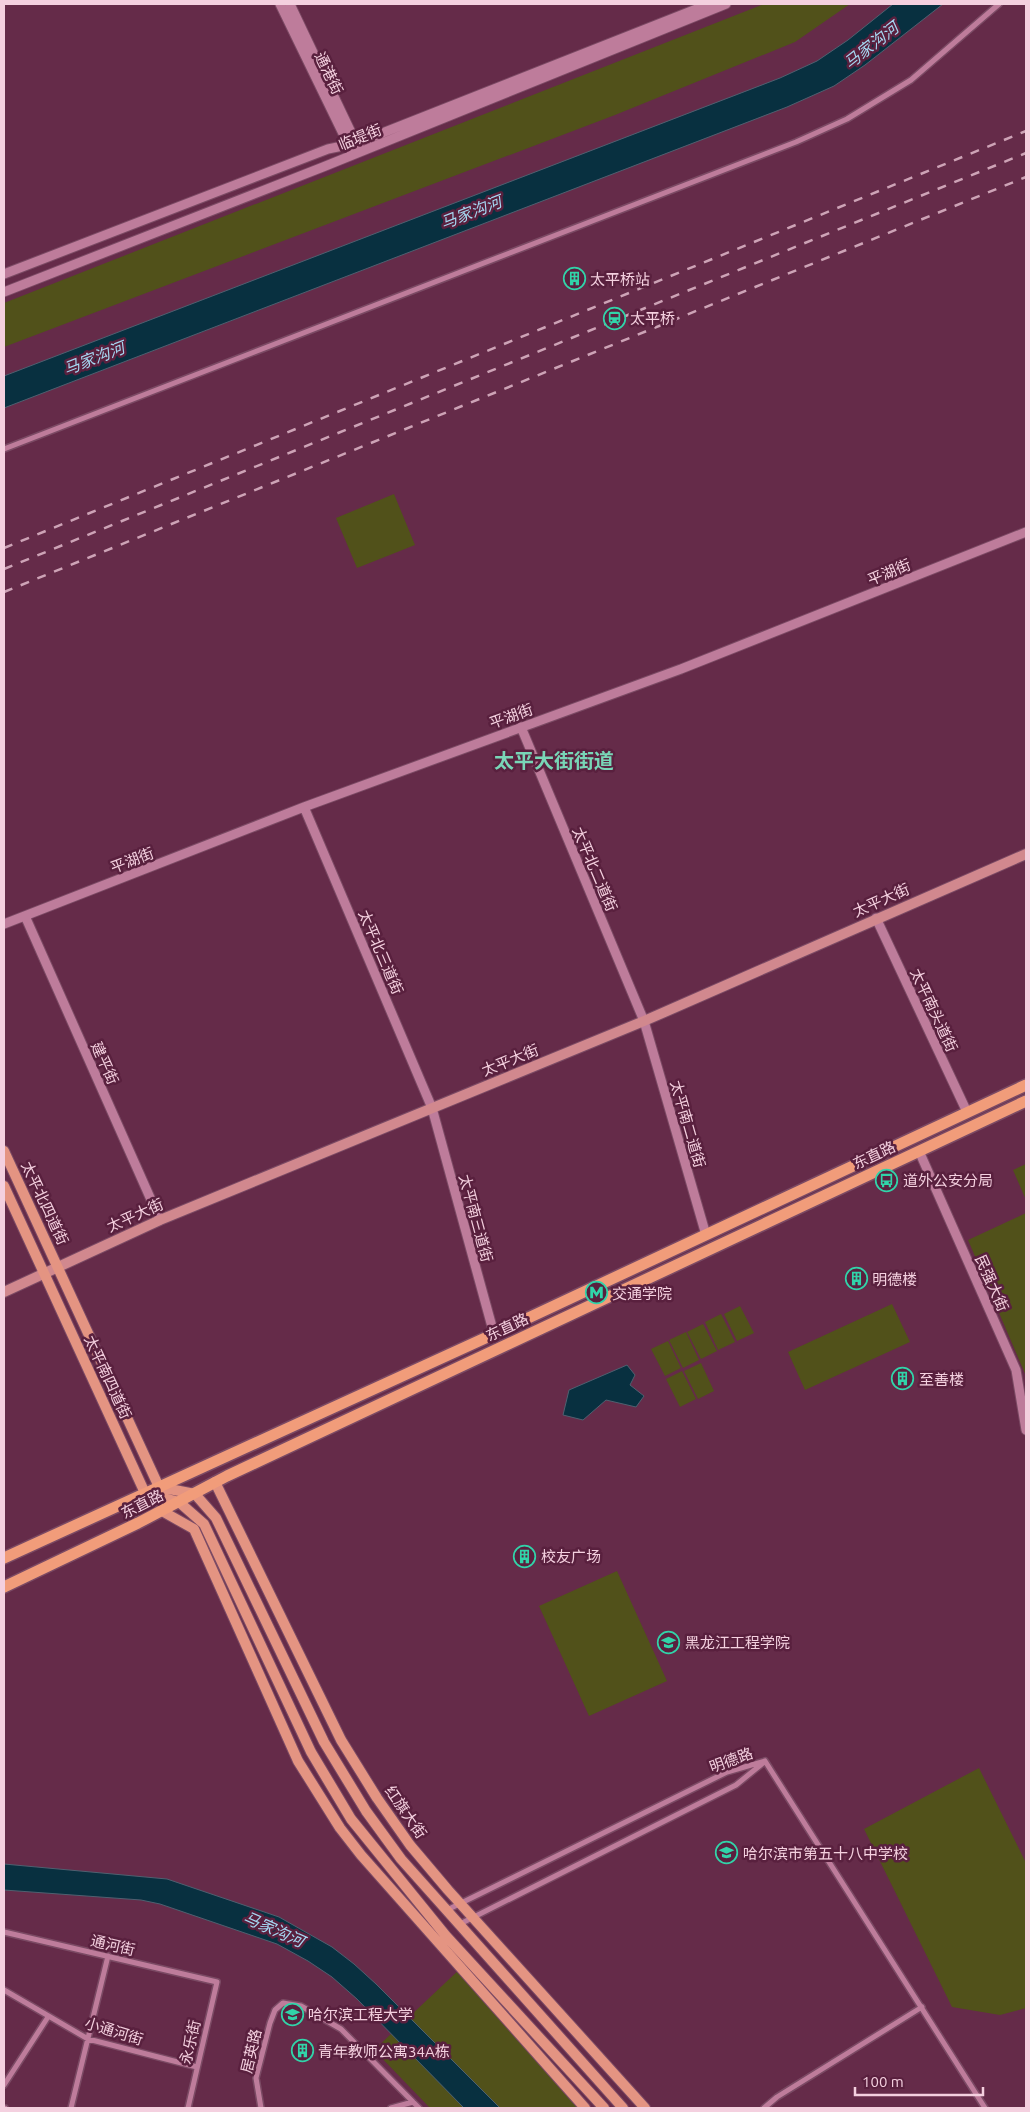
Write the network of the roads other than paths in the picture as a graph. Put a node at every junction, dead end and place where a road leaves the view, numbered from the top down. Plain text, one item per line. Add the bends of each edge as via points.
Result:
1 (280, 4) edge
2 (290, 4) edge
3 (709, 4) edge
4 (726, 4) edge
5 (999, 4) edge
6 (355, 149) junction
7 (4, 274) edge
8 (4, 292) edge
9 (4, 449) edge
10 (1026, 532) edge
11 (521, 727) junction
12 (304, 806) junction
13 (1026, 854) edge
14 (25, 916) junction
15 (876, 918) junction
16 (4, 924) edge
17 (644, 1021) junction
18 (1026, 1085) edge
19 (1026, 1100) edge
20 (432, 1108) junction
21 (967, 1112) junction
22 (4, 1150) edge
23 (919, 1151) junction
24 (4, 1186) edge
25 (160, 1220) junction
26 (706, 1235) junction
27 (58, 1267) junction
28 (44, 1274) junction
29 (4, 1292) edge
30 (494, 1334) junction
31 (1026, 1430) edge
32 (216, 1482) junction
33 (159, 1487) junction
34 (145, 1494) junction
35 (195, 1494) junction
36 (179, 1502) junction
37 (162, 1511) junction
38 (4, 1558) edge
39 (4, 1587) edge
40 (765, 1761) junction
41 (460, 1904) junction
42 (448, 1910) junction
43 (473, 1917) junction
44 (460, 1924) junction
45 (4, 1932) edge
46 (108, 1956) junction
47 (217, 1982) joint
48 (4, 1990) edge
49 (922, 2007) junction
50 (48, 2017) junction
51 (88, 2039) junction
52 (197, 2067) junction
53 (4, 2084) edge
54 (413, 2102) junction
55 (71, 2108) edge
56 (188, 2108) edge
57 (261, 2108) edge
58 (391, 2108) edge
59 (419, 2108) edge
60 (585, 2108) edge
61 (604, 2108) edge
62 (623, 2108) edge
63 (645, 2108) edge
64 (764, 2108) edge
65 (985, 2108) edge

1 - 6 street, 通港街
2 - 6 street, 通港街
3 - 6 street, 临堤街
4 - 6 street, 临堤街
5 - 9 street via 911,80 847,119
6 - 7 street, 临堤街 via 328,149
6 - 8 street, 临堤街
10 - 11 street, 平湖街 via 681,669
11 - 12 street, 平湖街
11 - 17 street, 太平北二道街
12 - 14 street, 平湖街
12 - 20 street, 太平北三道街
13 - 15 main road, 太平大街
14 - 16 street, 平湖街
14 - 25 street, 建平街
15 - 17 main road, 太平大街
15 - 21 street, 太平南头道街
17 - 20 main road, 太平大街
17 - 26 street, 太平南二道街
18 - 21 highway, 东直路
19 - 23 highway, 东直路
20 - 25 main road, 太平大街
20 - 30 street, 太平南三道街
21 - 26 highway, 东直路
22 - 27 main road, 太平北四道街
23 - 31 street, 民强大街 via 1016,1370
23 - 32 highway, 东直路
24 - 28 main road, 太平北四道街
25 - 27 main road, 太平大街
26 - 30 highway, 东直路
27 - 28 main road, 太平大街
27 - 33 main road, 太平南四道街
28 - 29 main road, 太平大街
28 - 34 main road, 太平南四道街
30 - 33 highway, 东直路
32 - 35 highway, 东直路
32 - 41 main road, 红旗大街 via 341,1740 410,1845
33 - 34 highway, 东直路
33 - 35 main road
34 - 36 main road
34 - 38 highway, 东直路
35 - 36 highway, 东直路
35 - 42 main road, 红旗大街 via 216,1518 324,1742 401,1859
36 - 37 highway, 东直路
36 - 61 main road via 204,1524 311,1752 351,1819 446,1936
37 - 39 highway, 东直路
37 - 60 main road via 194,1529 298,1761 340,1828
40 - 41 street, 明德路 via 726,1772
40 - 43 street, 明德路 via 736,1785
40 - 49 street
41 - 42 street, 明德路
41 - 43 main road, 红旗大街
42 - 44 main road, 红旗大街
43 - 44 street, 明德路
43 - 63 main road, 红旗大街
44 - 62 main road, 红旗大街
45 - 46 street, 通河街
46 - 47 street, 通河街
46 - 51 street
47 - 52 street, 永乐街
48 - 50 street, 小通河街
49 - 64 street
49 - 65 street
50 - 51 street, 小通河街
50 - 53 street
51 - 52 street, 小通河街
51 - 55 street
52 - 56 street, 永乐街
54 - 57 street, 居英路 via 341,2029 302,2006 283,2003 275,2010 256,2078
54 - 58 street
54 - 59 street

